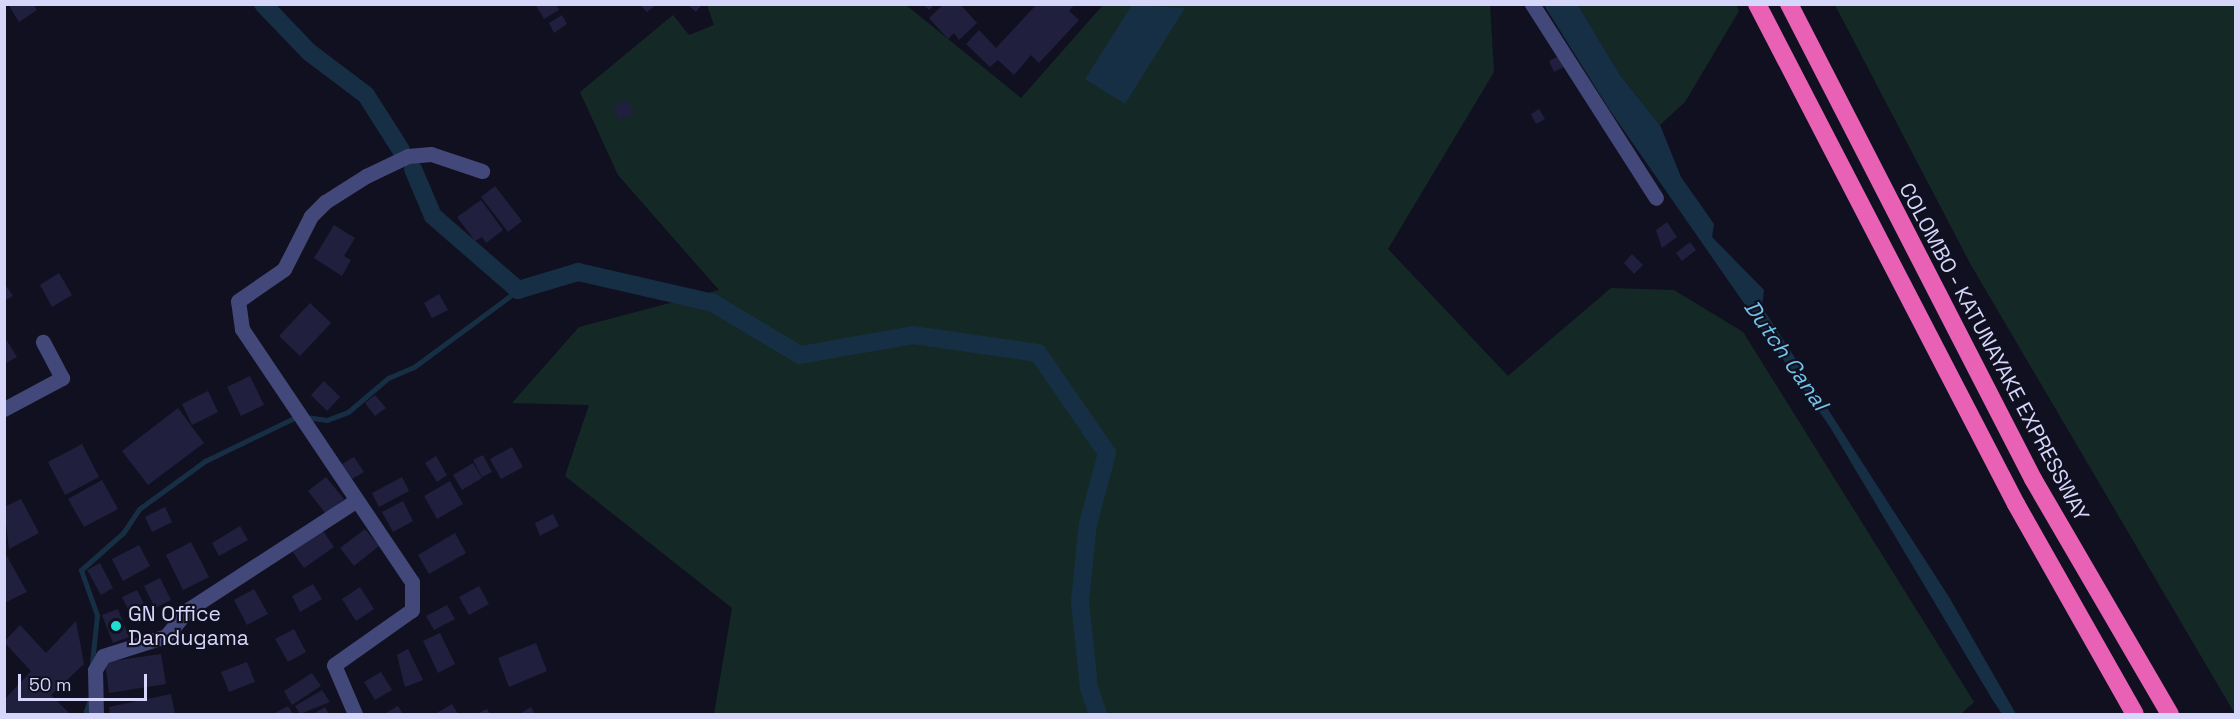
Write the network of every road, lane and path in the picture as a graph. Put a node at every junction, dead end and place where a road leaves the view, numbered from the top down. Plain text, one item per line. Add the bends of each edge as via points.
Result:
1 (1532, 4) edge
2 (1757, 4) edge
3 (1789, 4) edge
4 (482, 171) dead end
5 (1656, 198) dead end
6 (43, 342) dead end
7 (4, 409) edge
8 (355, 501) junction
9 (96, 714) edge
10 (355, 714) edge
11 (2135, 714) edge
12 (2170, 714) edge

1 - 5 street
2 - 11 highway via 2010,494
3 - 12 highway, COLOMBO - KATUNAYAKE EXPRESSWAY via 2033,479
4 - 8 street via 431,154 408,156 366,176 325,202 306,224 284,269 238,301 242,329
6 - 7 street via 62,378
8 - 9 street via 189,609 166,636 104,656 95,670
8 - 10 street via 412,582 415,603 400,621 334,665

